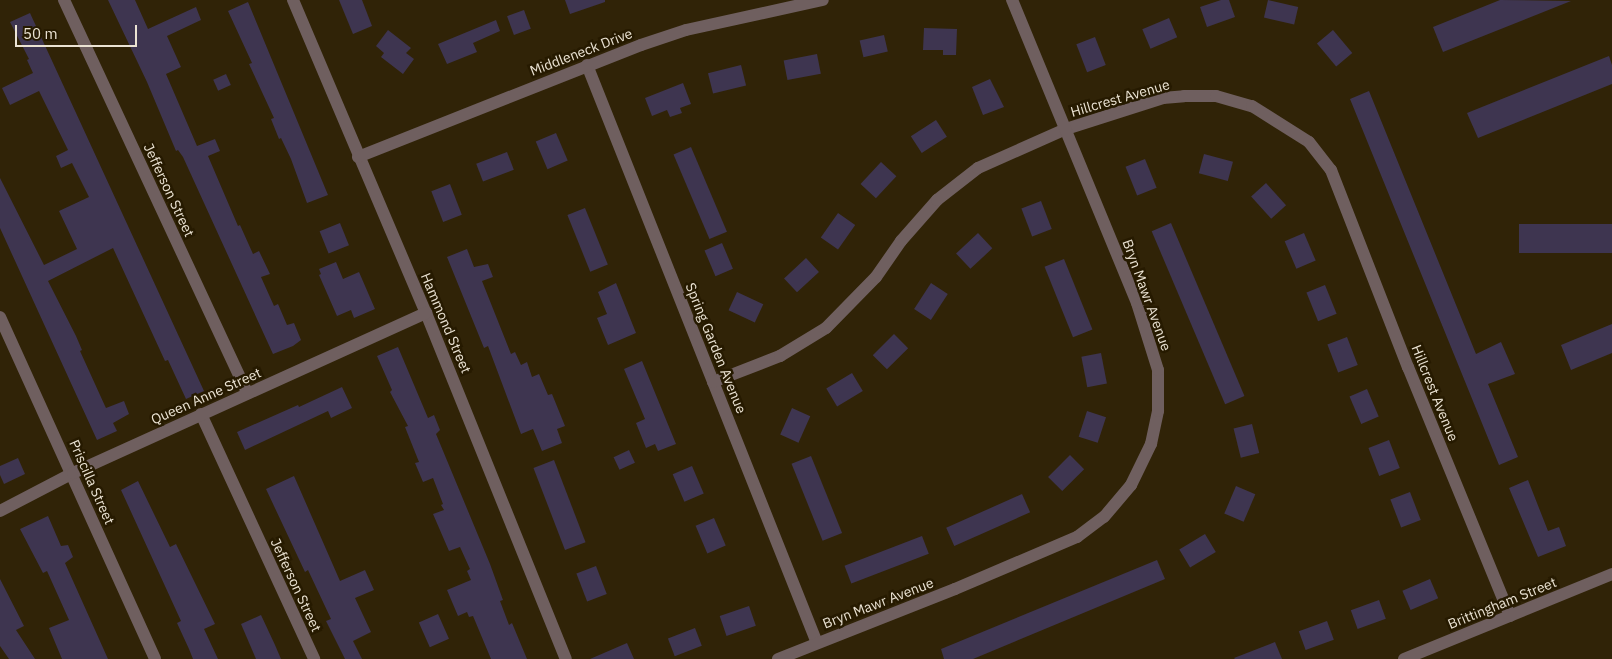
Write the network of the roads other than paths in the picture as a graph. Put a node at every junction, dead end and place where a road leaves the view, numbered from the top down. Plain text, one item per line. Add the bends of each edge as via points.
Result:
1 (64, 0) edge
2 (293, 0) edge
3 (823, 0) edge
4 (1012, 0) edge
5 (587, 65) junction
6 (1066, 130) junction
7 (358, 157) junction
8 (426, 313) junction
9 (0, 317) edge
10 (713, 382) junction
11 (248, 393) junction
12 (201, 414) junction
13 (72, 473) junction
14 (0, 511) edge
15 (1612, 574) edge
16 (1510, 616) junction
17 (816, 642) junction
18 (155, 659) edge
19 (314, 659) edge
20 (566, 659) edge
21 (778, 659) edge
22 (1404, 659) edge

1 - 11 street, Jefferson Street
2 - 7 street, Hammond Street
3 - 5 street, Middleneck Drive via 686,30
4 - 6 street, Bryn Mawr Avenue
5 - 7 street, Middleneck Drive
5 - 10 street, Spring Garden Avenue
6 - 10 street, Hillcrest Avenue via 978,168 953,186 901,241 876,277 826,328 780,356
6 - 16 street, Hillcrest Avenue via 1163,98 1216,96 1252,106 1309,142 1331,170
6 - 17 street, Bryn Mawr Avenue via 1137,303 1158,370 1158,411 1150,444 1131,485 1104,517 1077,537 955,589
7 - 8 street, Hammond Street
8 - 11 street, Queen Anne Street
8 - 20 street, Hammond Street
9 - 13 street, Priscilla Street
10 - 17 street, Spring Garden Avenue
11 - 12 street, Queen Anne Street
12 - 13 street, Queen Anne Street
12 - 19 street, Jefferson Street
13 - 14 street, Queen Anne Street
13 - 18 street, Priscilla Street
15 - 16 street, Brittingham Street
16 - 22 street, Brittingham Street
17 - 21 street, Bryn Mawr Avenue

